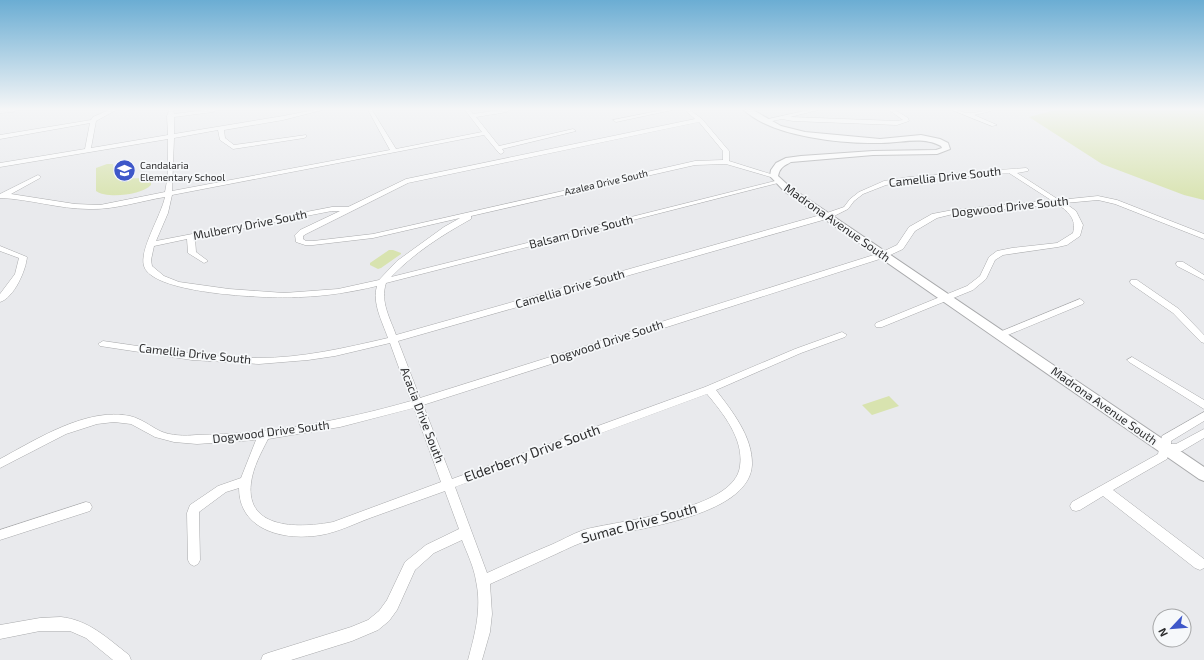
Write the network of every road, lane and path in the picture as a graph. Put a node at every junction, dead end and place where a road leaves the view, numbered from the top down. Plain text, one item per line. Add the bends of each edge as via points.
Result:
1 (90, 141) edge
2 (146, 141) edge
3 (170, 141) edge
4 (224, 141) edge
5 (276, 141) edge
6 (388, 141) edge
7 (446, 141) edge
8 (492, 141) edge
9 (530, 141) edge
10 (598, 141) edge
11 (717, 141) edge
12 (939, 141) edge
13 (498, 148) junction
14 (88, 150) junction
15 (394, 151) junction
16 (508, 159) junction
17 (726, 162) junction
18 (0, 165) edge
19 (1026, 170) dead end
20 (1010, 171) junction
21 (38, 177) dead end
22 (776, 179) junction
23 (168, 194) junction
24 (1, 196) edge
25 (1059, 202) junction
26 (349, 209) junction
27 (475, 213) junction
28 (827, 216) junction
29 (439, 220) junction
30 (447, 229) junction
31 (191, 236) junction
32 (1204, 237) edge
33 (151, 244) junction
34 (0, 248) edge
35 (883, 255) junction
36 (204, 261) dead end
37 (1180, 264) dead end
38 (1204, 278) edge
39 (382, 282) junction
40 (1134, 282) dead end
41 (947, 298) junction
42 (0, 299) edge
43 (1080, 302) dead end
44 (880, 325) dead end
45 (842, 335) dead end
46 (1000, 335) junction
47 (393, 339) junction
48 (1204, 340) edge
49 (103, 344) dead end
50 (1132, 360) dead end
51 (709, 389) junction
52 (417, 403) junction
53 (1204, 405) edge
54 (1204, 416) edge
55 (1204, 433) edge
56 (264, 436) junction
57 (1165, 448) junction
58 (0, 464) edge
59 (1204, 475) edge
60 (246, 481) junction
61 (448, 484) junction
62 (1104, 490) junction
63 (1076, 506) dead end
64 (86, 507) dead end
65 (466, 532) junction
66 (0, 535) edge
67 (194, 560) dead end
68 (1200, 564) dead end
69 (482, 581) junction
70 (0, 632) edge
71 (124, 660) edge
72 (268, 660) edge
73 (475, 660) edge

1 - 14 street
2 - 14 street
3 - 23 street, Balsam Drive South
4 - 5 street via 234,148
6 - 15 street
7 - 15 street
8 - 13 street
9 - 13 street
10 - 16 street
11 - 17 street via 728,154
12 - 22 main road, Madrona Avenue South via 946,146 944,150 937,152 873,153 795,159 779,165 775,170
13 - 16 street
14 - 18 street
15 - 23 street
16 - 26 street via 410,179
17 - 22 street, Azalea Drive South
17 - 27 street, Azalea Drive South via 685,164
19 - 20 street, Camellia Drive South
20 - 25 street
20 - 28 street, Camellia Drive South via 884,183 861,193 846,208
21 - 24 street
22 - 28 main road, Madrona Avenue South
22 - 39 street, Balsam Drive South
23 - 24 street via 92,207
23 - 33 street, Balsam Drive South via 165,211
25 - 32 street, Dogwood Drive South via 1091,198 1110,200
25 - 35 street, Dogwood Drive South via 941,214 917,226 900,247
25 - 41 street via 1070,210 1076,219 1079,225 1077,234 1064,243 1000,253 992,260 977,283
26 - 29 street, Azalea Drive South via 303,232 299,237 302,242 309,244 373,236
26 - 31 street, Mulberry Drive South via 332,209
27 - 29 street, Azalea Drive South
27 - 30 street
28 - 35 main road, Madrona Avenue South
28 - 47 street, Camellia Drive South
29 - 30 street via 448,222
30 - 39 street via 400,262
31 - 33 street, Mulberry Drive South
31 - 36 street via 192,253
33 - 39 street, Balsam Drive South via 147,253 148,267 155,275 177,284 261,296 289,296 338,291
34 - 42 street via 20,255 24,261 15,281
35 - 41 main road, Madrona Avenue South
35 - 52 street, Dogwood Drive South
37 - 38 street
39 - 47 street, Acacia Drive South via 380,303
40 - 48 street via 1176,311
41 - 44 street
41 - 46 main road, Madrona Avenue South
43 - 46 street
45 - 51 street, Elderberry Drive South
46 - 57 main road, Madrona Avenue South
47 - 49 street, Camellia Drive South via 318,356 247,361
47 - 52 street, Acacia Drive South
50 - 53 street
51 - 61 street, Elderberry Drive South
51 - 69 street, Sumac Drive South via 728,413 740,434 745,453 746,466 743,477 724,497 688,512 586,535
52 - 56 street, Dogwood Drive South via 318,429
52 - 61 street, Acacia Drive South
54 - 57 street via 1166,439
55 - 57 street via 1178,448
56 - 58 street, Dogwood Drive South via 208,440 162,436 132,421 103,420 69,429
56 - 60 street, Elderberry Drive South
57 - 59 main road, Madrona Avenue South
57 - 62 street via 1163,456
60 - 61 street, Elderberry Drive South via 246,500 256,518 278,529 301,532 333,527
60 - 67 street via 222,489 194,509
61 - 65 street, Acacia Drive South
62 - 63 street
62 - 68 street
64 - 66 street
65 - 69 street, Acacia Drive South
65 - 72 street via 430,549 410,566 392,605 373,625
69 - 73 street, Acacia Drive South via 485,614
70 - 71 street via 30,626 66,624 88,632

